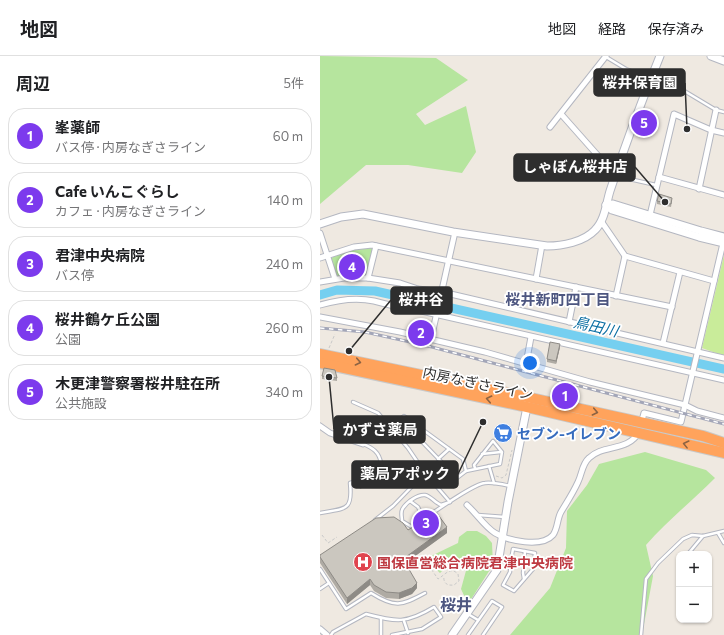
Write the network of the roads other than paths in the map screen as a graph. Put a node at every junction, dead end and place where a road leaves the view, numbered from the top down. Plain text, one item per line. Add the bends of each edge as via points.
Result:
1 (606, 56) edge
2 (660, 56) edge
3 (711, 56) edge
4 (724, 61) edge
5 (651, 78) junction
6 (716, 110) junction
7 (724, 112) edge
8 (561, 114) junction
9 (550, 127) dead end
10 (711, 130) junction
11 (724, 133) edge
12 (616, 176) junction
13 (659, 177) junction
14 (657, 185) junction
15 (699, 189) junction
16 (724, 195) edge
17 (606, 205) junction
18 (650, 215) junction
19 (601, 221) junction
20 (320, 224) edge
21 (455, 232) junction
22 (320, 233) edge
23 (724, 240) edge
24 (542, 245) junction
25 (376, 246) junction
26 (327, 256) junction
27 (625, 256) junction
28 (320, 258) edge
29 (449, 260) junction
30 (680, 272) junction
31 (368, 278) junction
32 (335, 279) junction
33 (536, 279) junction
34 (714, 281) junction
35 (320, 282) edge
36 (576, 287) junction
37 (442, 294) junction
38 (616, 296) junction
39 (320, 305) edge
40 (672, 307) junction
41 (437, 314) junction
42 (320, 317) edge
43 (569, 322) junction
44 (531, 337) junction
45 (431, 339) junction
46 (663, 343) junction
47 (324, 352) edge
48 (698, 353) junction
49 (724, 358) edge
50 (320, 363) edge
51 (526, 364) junction
52 (694, 373) junction
53 (724, 380) edge
54 (353, 402) dead end
55 (528, 402) junction
56 (685, 406) junction
57 (724, 418) edge
58 (400, 419) junction
59 (641, 422) junction
60 (320, 426) edge
61 (390, 427) junction
62 (639, 433) junction
63 (724, 443) edge
64 (363, 444) joint
65 (449, 449) junction
66 (502, 452) junction
67 (724, 453) edge
68 (481, 454) junction
69 (438, 459) junction
70 (489, 466) junction
71 (475, 468) junction
72 (466, 471) junction
73 (425, 474) junction
74 (494, 483) junction
75 (511, 486) junction
76 (410, 501) junction
77 (450, 502) junction
78 (467, 505) dead end
79 (320, 513) edge
80 (478, 515) junction
81 (505, 517) junction
82 (424, 519) junction
83 (371, 523) edge
84 (724, 531) edge
85 (718, 533) junction
86 (502, 535) junction
87 (703, 536) junction
88 (724, 543) edge
89 (525, 551) junction
90 (690, 551) edge
91 (498, 559) junction
92 (511, 560) junction
93 (320, 569) edge
94 (524, 579) junction
95 (329, 583) junction
96 (320, 589) edge
97 (425, 593) dead end
98 (467, 614) junction
99 (380, 618) junction
100 (478, 620) junction
101 (404, 621) junction
102 (320, 629) edge
103 (408, 632) junction
104 (327, 635) edge
105 (331, 635) edge
106 (381, 635) edge
107 (392, 635) edge
108 (452, 635) edge
109 (468, 635) edge
110 (483, 635) edge
111 (641, 635) edge

1 - 5 lane via 626,69
1 - 8 street
2 - 5 street
3 - 4 street
5 - 6 lane via 689,92
5 - 12 street
6 - 7 lane
6 - 10 street
8 - 9 street
8 - 12 street
10 - 11 street
10 - 13 street via 674,114
10 - 15 street
12 - 14 lane
12 - 17 street
13 - 14 street
13 - 15 street
14 - 18 street
15 - 16 street
17 - 18 street via 613,204
17 - 19 street
17 - 23 street via 612,210 699,237
18 - 23 street
19 - 24 street via 592,234 585,237 562,245
19 - 27 street
20 - 21 street via 341,217 363,214
21 - 24 street
21 - 29 street
22 - 26 street
23 - 34 street
24 - 33 street
25 - 26 street via 354,247
25 - 29 street
25 - 31 street
26 - 28 street
26 - 32 street
27 - 30 street
27 - 38 street
29 - 33 street
29 - 37 street
30 - 34 street
30 - 40 street
31 - 32 street
31 - 37 street
32 - 35 street
33 - 36 street
34 - 48 street
36 - 38 street
36 - 43 street
37 - 41 street
37 - 43 street
38 - 40 street
39 - 41 street via 332,301 361,299
40 - 46 street
41 - 44 street
41 - 45 street
42 - 45 street
43 - 46 street
44 - 51 street
44 - 52 street
45 - 51 street
46 - 48 street
47 -> 55 highway, 内房なぎさライン
48 - 49 street
48 - 52 street
55 -> 50 highway, 内房なぎさライン
51 - 56 street
52 - 53 street
52 - 56 street
54 - 61 lane via 378,413
55 -> 59 highway, 内房なぎさライン
55 - 62 highway, 内房なぎさライン
55 - 75 street
56 - 57 street via 697,412
56 - 59 street via 681,422 644,413
58 - 61 lane
58 - 65 lane via 404,416
58 - 69 lane
59 - 62 street
59 - 63 highway, 内房なぎさライン
60 - 64 street via 330,433
61 - 73 lane via 418,461
67 -> 62 highway, 内房なぎさライン
62 - 86 street via 632,441 589,458 549,538 539,542 522,542
64 - 79 lane via 374,449 381,463 369,477 350,483 350,504 346,508
65 - 69 lane
65 - 72 lane via 463,459
66 - 68 lane
66 - 68 lane via 493,441
66 - 70 lane via 500,464
68 - 71 lane via 474,465
69 - 72 lane via 456,478
70 - 71 lane
70 - 74 lane
71 - 72 lane
73 - 77 lane
73 - 83 lane via 393,506
74 - 75 lane
74 - 77 lane via 473,486
75 - 81 street
76 - 77 lane via 423,495 441,505
76 - 82 lane via 418,507
76 - 82 lane via 403,507 402,521 412,527
77 - 82 lane
78 - 80 street
80 - 81 lane
80 - 86 street via 495,533
81 - 86 street
84 - 85 lane
85 - 87 lane
85 - 88 lane
86 - 91 street
87 - 90 lane
87 - 111 lane via 692,535 683,539 658,563 646,579
89 - 92 lane via 513,549
89 - 94 lane
89 - 94 lane via 535,553 533,569
91 - 92 lane
91 - 98 street via 497,570
92 - 94 lane via 510,572 503,584 514,592
93 - 95 lane
95 - 96 lane
95 - 97 lane via 346,609 371,593 394,604 406,603
98 - 100 lane
98 - 108 street
99 - 101 lane
99 - 105 lane via 366,614
99 - 106 lane
100 - 109 lane
100 - 110 lane via 492,601 502,607
101 - 103 lane
101 - 103 lane via 434,607 441,617 422,629
102 - 104 street
103 - 107 lane

